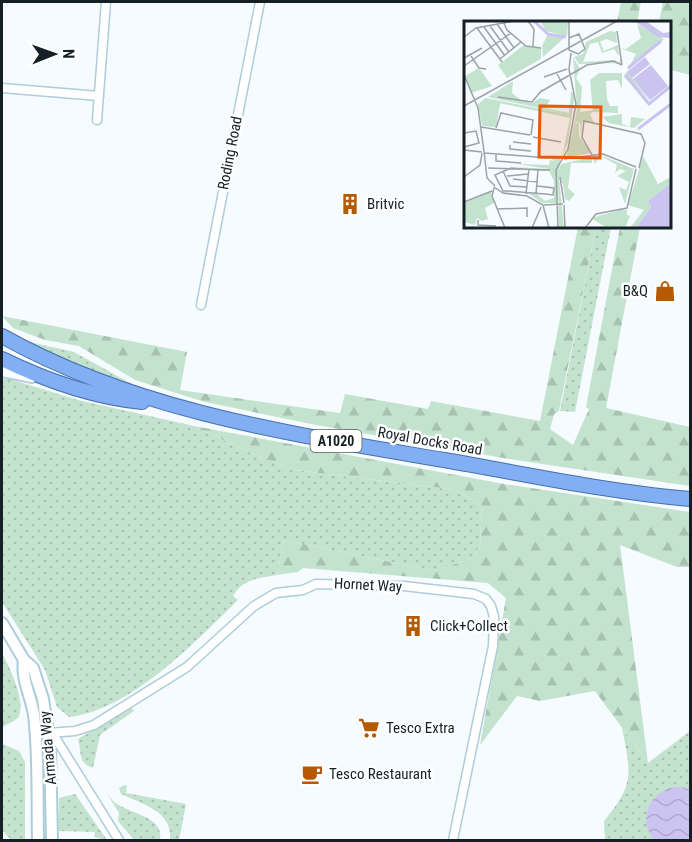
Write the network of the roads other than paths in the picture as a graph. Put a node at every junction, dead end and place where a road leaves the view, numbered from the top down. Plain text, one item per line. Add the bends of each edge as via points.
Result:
1 (106, 2) edge
2 (260, 2) edge
3 (2, 88) edge
4 (99, 96) junction
5 (97, 120) dead end
6 (201, 305) dead end
7 (2, 336) edge
8 (2, 359) edge
9 (2, 371) edge
10 (47, 381) junction
11 (166, 405) junction
12 (690, 499) edge
13 (2, 623) edge
14 (24, 660) junction
15 (35, 734) junction
16 (51, 734) junction
17 (38, 840) edge
18 (52, 840) edge
19 (119, 840) edge
20 (453, 840) edge

1 - 4 street
2 - 6 street, Roding Road
3 - 4 street
4 - 5 street
7 - 11 highway, Royal Docks Road / A1020 via 81,375
8 - 10 highway, Royal Docks Road / A1020
9 - 10 street
10 - 11 highway, Royal Docks Road / A1020 via 110,399
11 - 12 highway, Royal Docks Road / A1020 via 299,435
13 - 14 street, Armada Way
14 - 15 street, Armada Way via 22,670
14 - 16 street, Armada Way via 33,668
15 - 16 street
15 - 17 street, Armada Way
16 - 18 street, Armada Way
16 - 19 street
16 - 20 street, Hornet Way via 94,725 167,681 254,606 276,593 324,583 474,594 491,606 493,646

